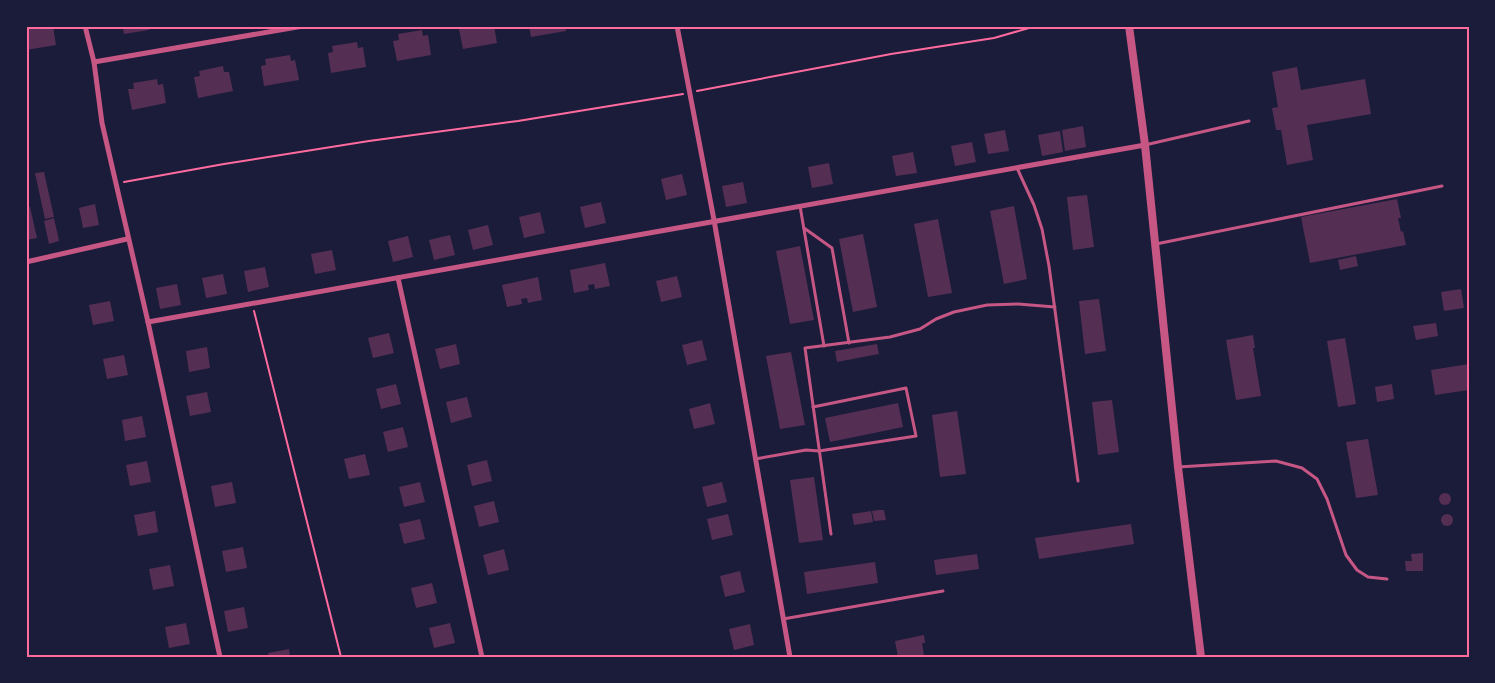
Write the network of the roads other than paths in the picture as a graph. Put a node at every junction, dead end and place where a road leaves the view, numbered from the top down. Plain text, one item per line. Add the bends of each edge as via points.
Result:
1 (85, 26) edge
2 (303, 26) edge
3 (677, 26) edge
4 (1130, 26) edge
5 (94, 62) junction
6 (1249, 121) dead end
7 (1145, 145) junction
8 (1017, 167) junction
9 (1442, 186) dead end
10 (799, 206) junction
11 (714, 220) junction
12 (804, 228) junction
13 (128, 240) junction
14 (1154, 244) junction
15 (26, 262) edge
16 (398, 278) junction
17 (1055, 307) junction
18 (148, 322) junction
19 (849, 343) junction
20 (824, 346) junction
21 (813, 407) junction
22 (819, 451) junction
23 (755, 459) junction
24 (1178, 466) junction
25 (1078, 481) dead end
26 (831, 534) dead end
27 (1387, 579) dead end
28 (943, 591) dead end
29 (783, 619) junction
30 (220, 657) edge
31 (482, 657) edge
32 (790, 657) edge
33 (1201, 657) edge

1 - 5 street
2 - 5 street
3 - 11 street
4 - 7 street
5 - 13 street via 102,123
6 - 7 lane
7 - 8 street
7 - 14 street
8 - 10 street
8 - 17 lane via 1042,229
9 - 14 lane
10 - 11 street
10 - 12 lane
11 - 16 street
11 - 23 street
12 - 19 lane via 832,248
12 - 20 lane
13 - 15 street
13 - 18 street
14 - 24 street
16 - 18 street
16 - 31 street
17 - 19 lane via 987,305 954,312 920,329
17 - 25 lane
18 - 30 street
19 - 20 lane
20 - 21 lane via 805,348
21 - 22 lane
21 - 22 lane via 906,388 916,436
22 - 23 lane via 806,450
22 - 26 lane
23 - 29 street
24 - 27 lane via 1276,460 1302,468 1316,479 1327,499 1346,555 1357,570 1368,578
24 - 33 street
28 - 29 lane
29 - 32 street

